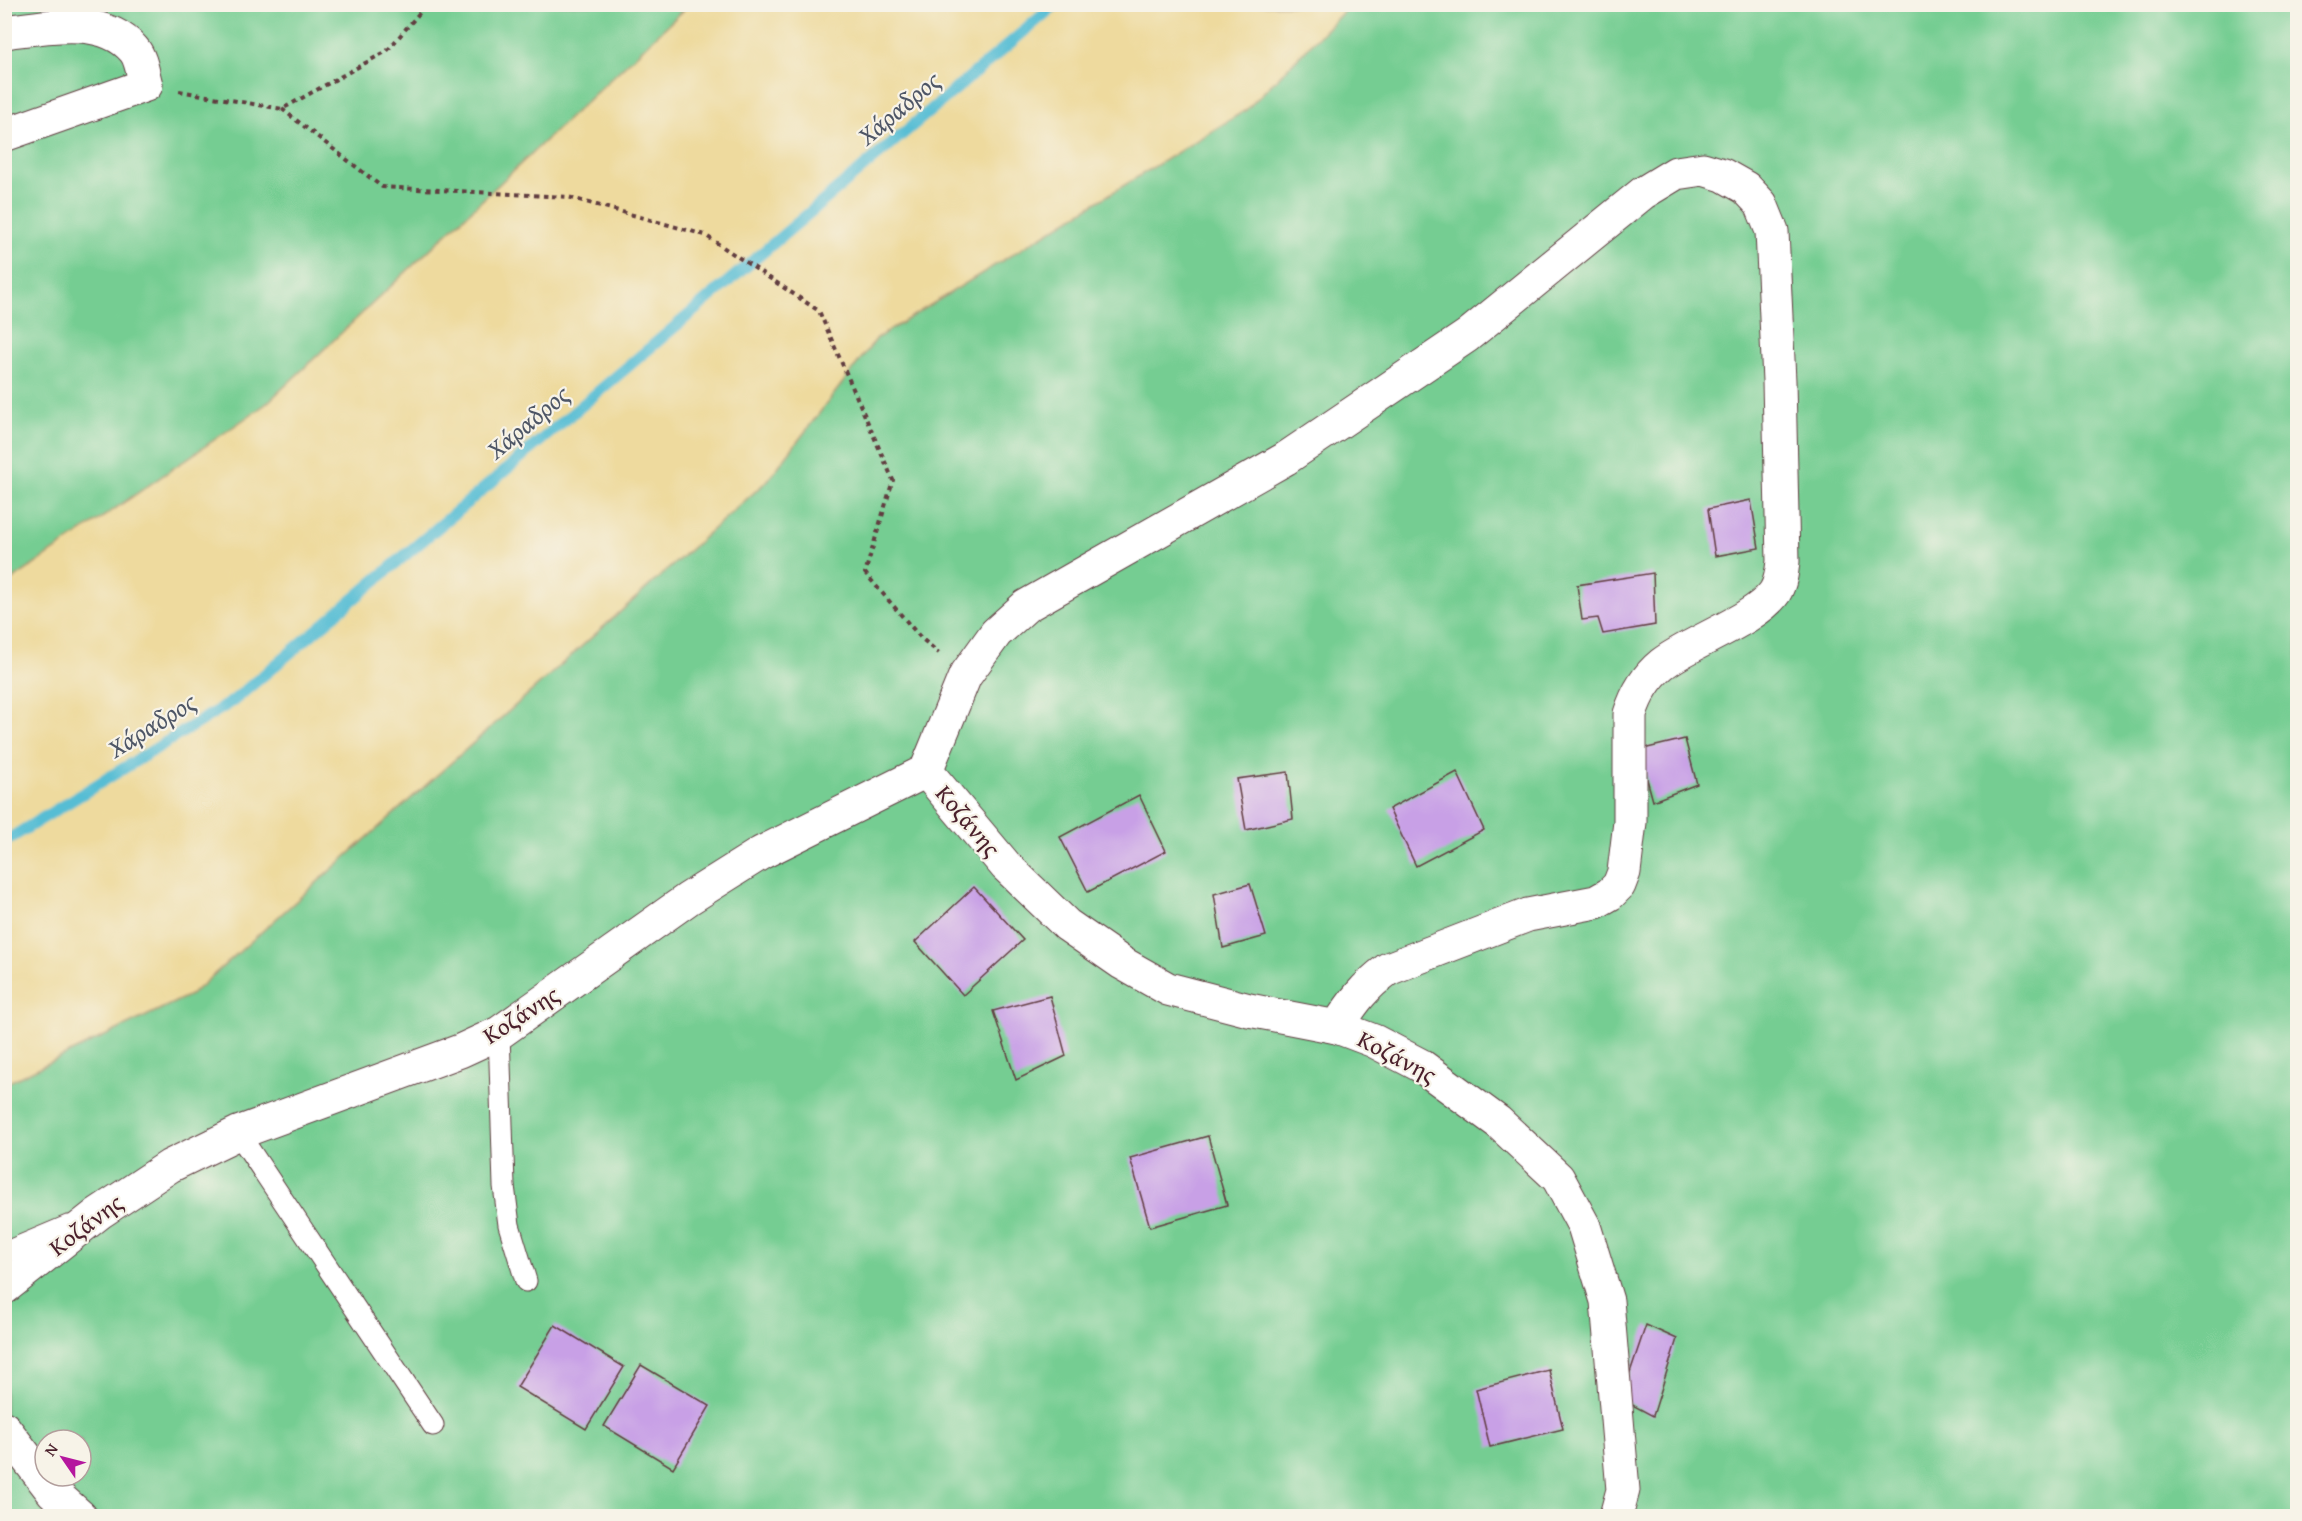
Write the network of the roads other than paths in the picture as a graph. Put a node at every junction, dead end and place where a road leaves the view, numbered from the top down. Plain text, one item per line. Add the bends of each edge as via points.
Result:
1 (4, 32) edge
2 (4, 135) edge
3 (926, 771) junction
4 (1337, 1027) junction
5 (499, 1033) junction
6 (238, 1132) junction
7 (99, 1213) junction
8 (4, 1252) edge
9 (526, 1281) dead end
10 (4, 1288) edge
11 (433, 1425) dead end
12 (4, 1428) edge
13 (80, 1516) edge
14 (1616, 1516) edge

1 - 2 street via 89,26 121,38 136,51 146,85
3 - 4 street, Κοζάνης via 1006,866 1067,925 1122,963 1168,989
3 - 4 street via 966,676 996,633 1026,606 1285,459 1467,336 1643,193 1677,173 1703,169 1746,188 1761,204 1772,231 1783,561 1775,592 1754,611 1662,664 1635,697 1630,714 1630,822 1624,872 1610,894 1596,902 1528,915 1388,969 1368,984
3 - 5 street, Κοζάνης via 761,853 688,899
4 - 14 street, Κοζάνης via 1420,1065 1498,1122 1558,1178 1584,1226 1607,1301 1623,1490
5 - 6 street, Κοζάνης
5 - 9 lane via 504,1186 509,1225
6 - 7 street, Κοζάνης via 170,1166
6 - 11 lane
7 - 8 lane
7 - 10 street, Κοζάνης
12 - 13 street via 53,1492

